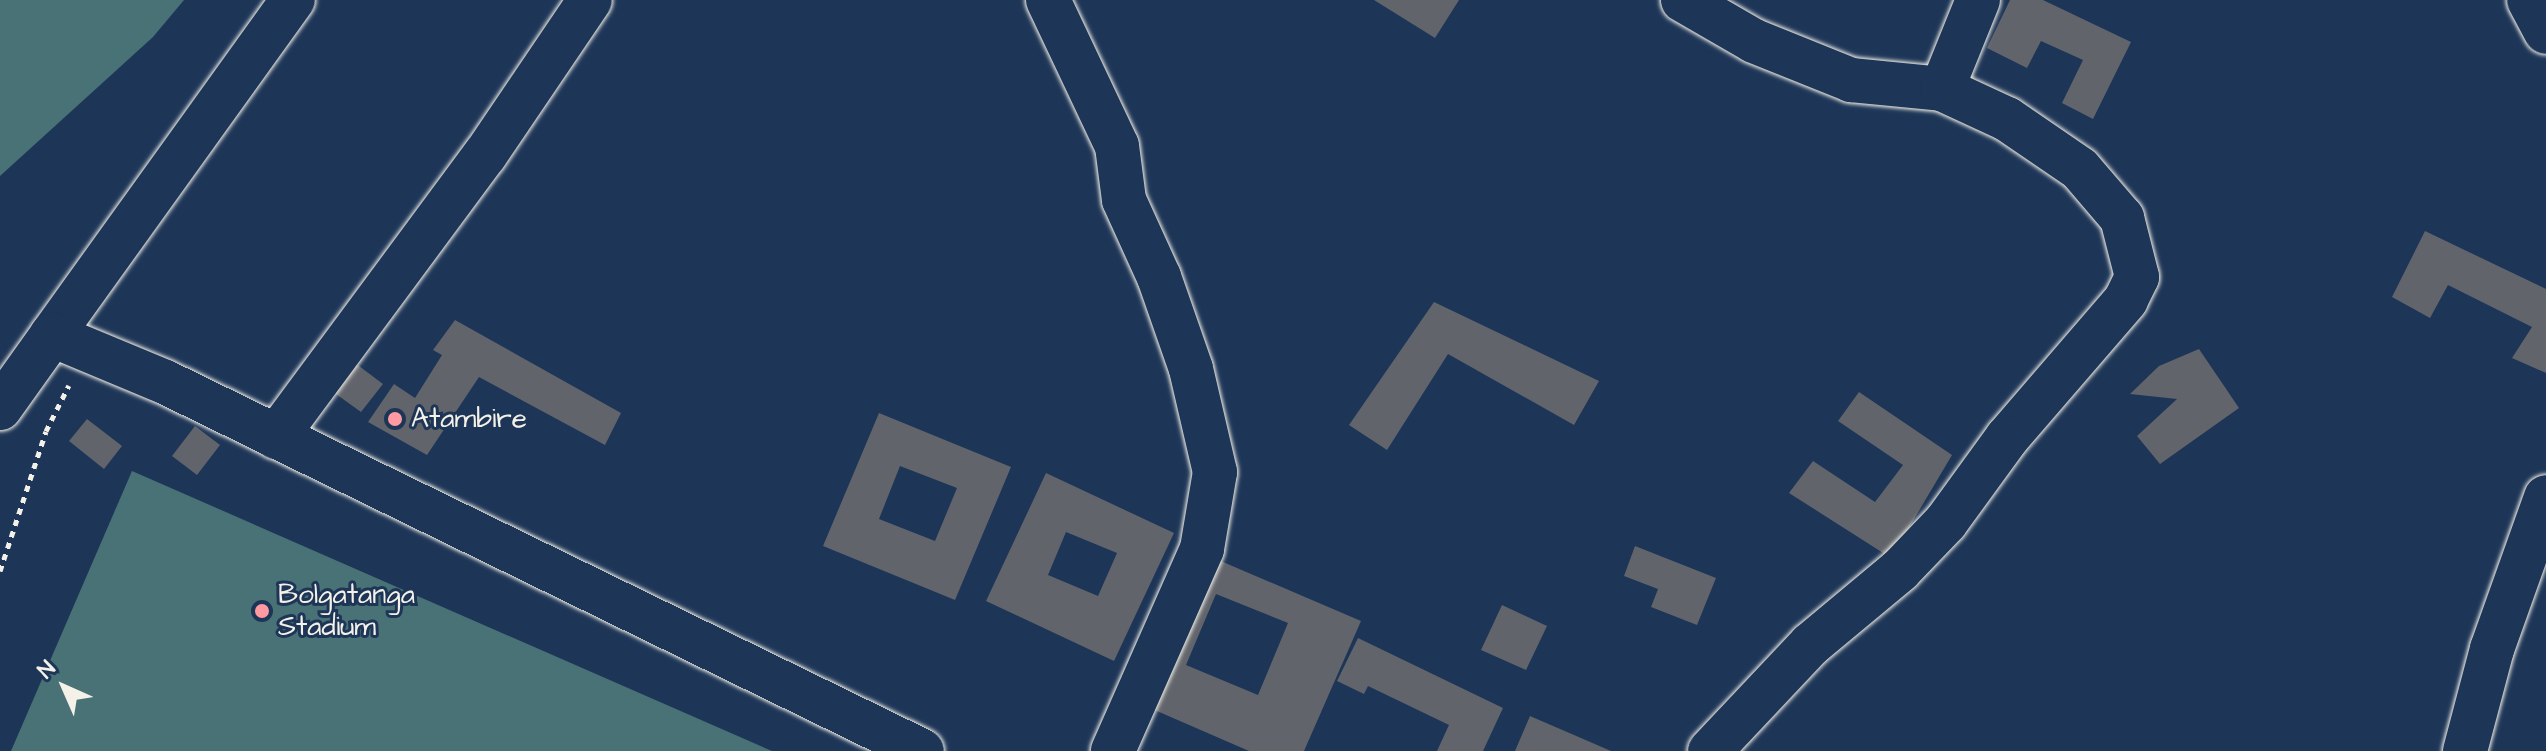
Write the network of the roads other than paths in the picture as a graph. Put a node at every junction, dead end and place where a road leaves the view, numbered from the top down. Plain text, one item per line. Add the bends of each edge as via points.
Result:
1 (293, 0) edge
2 (590, 0) edge
3 (1048, 0) edge
4 (1683, 0) edge
5 (1978, 0) edge
6 (2529, 0) edge
7 (2546, 32) edge
8 (1942, 89) junction
9 (70, 343) junction
10 (0, 408) edge
11 (276, 437) junction
12 (2546, 497) edge
13 (922, 751) edge
14 (1113, 751) edge
15 (1710, 751) edge
16 (2465, 751) edge

1 - 9 street
2 - 11 street via 485,155
3 - 14 street via 1117,146 1124,200 1159,277 1191,369 1215,472 1202,549
4 - 8 street via 1754,41 1851,80
5 - 8 street
6 - 7 street
8 - 15 street via 2007,119 2080,169 2122,218 2137,277 2126,300 2007,438 1946,522 1900,570 1810,645
9 - 10 street
9 - 11 street
11 - 13 street
12 - 16 street via 2492,649

